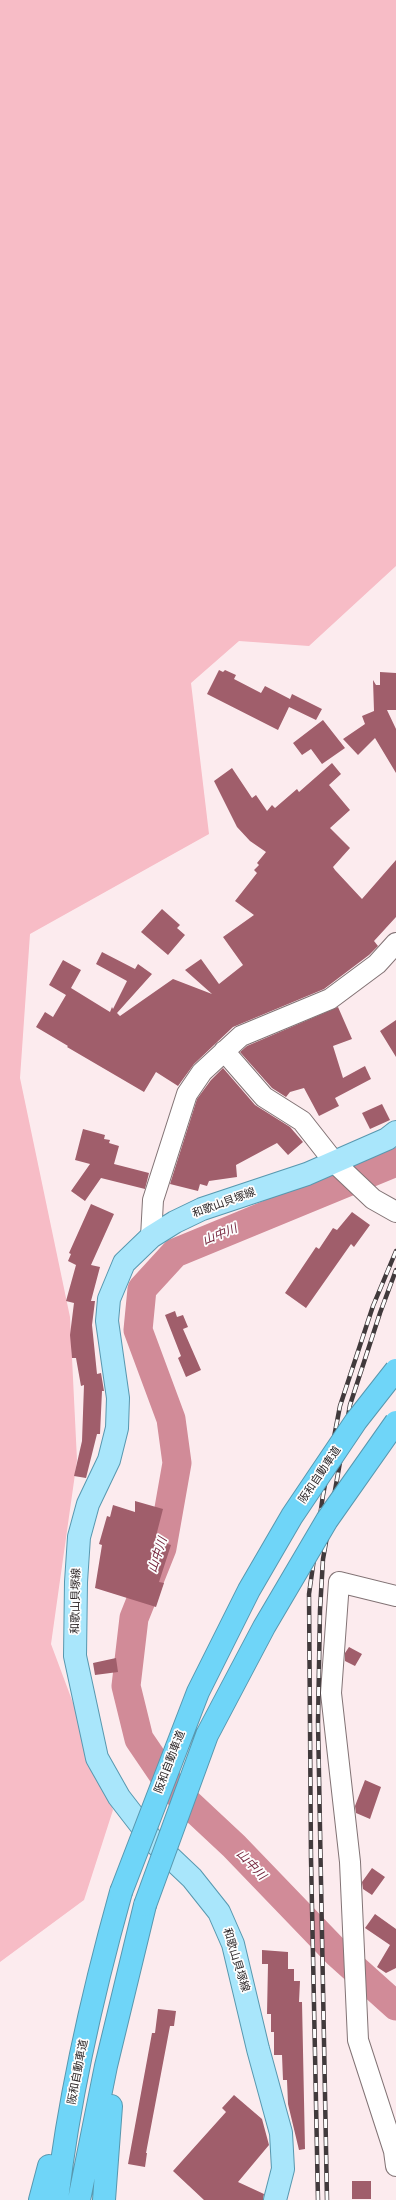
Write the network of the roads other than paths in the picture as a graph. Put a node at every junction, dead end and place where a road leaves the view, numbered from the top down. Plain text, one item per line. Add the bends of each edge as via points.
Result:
1 (396, 943) edge
2 (224, 1051) junction
3 (396, 1132) edge
4 (340, 1168) junction
5 (396, 1212) edge
6 (151, 1237) junction
7 (396, 1370) edge
8 (396, 1422) edge
9 (396, 1596) edge
10 (145, 1905) junction
11 (89, 2012) junction
12 (396, 2166) edge
13 (40, 2200) edge
14 (57, 2200) edge
15 (79, 2200) edge
16 (104, 2200) edge
17 (275, 2200) edge

1 - 2 street via 377,964 330,999 241,1036
2 - 4 street via 264,1097 302,1121
2 - 6 street via 202,1072 187,1094 153,1200
3 - 4 main road, 和歌山貝塚線
4 - 5 street via 373,1199
4 - 6 main road, 和歌山貝塚線 via 307,1174 202,1209
6 - 17 main road, 和歌山貝塚線 via 124,1263 109,1299 107,1321 118,1398 116,1428 109,1460 88,1504 79,1537 75,1656 97,1758 119,1797 153,1841 192,1878 219,1912 233,1944 281,2133 282,2169
7 - 11 highway, 阪和自動車道, bridge via 356,1421 296,1510 249,1590 198,1692 121,1892
8 - 10 highway, bridge via 327,1520 264,1627 211,1728
9 - 12 street via 339,1582 331,1692 350,1862 358,2040 394,2151
10 - 15 highway via 106,2066
10 - 16 highway via 109,2118
11 - 13 highway
11 - 14 highway, 阪和自動車道 via 60,2168

